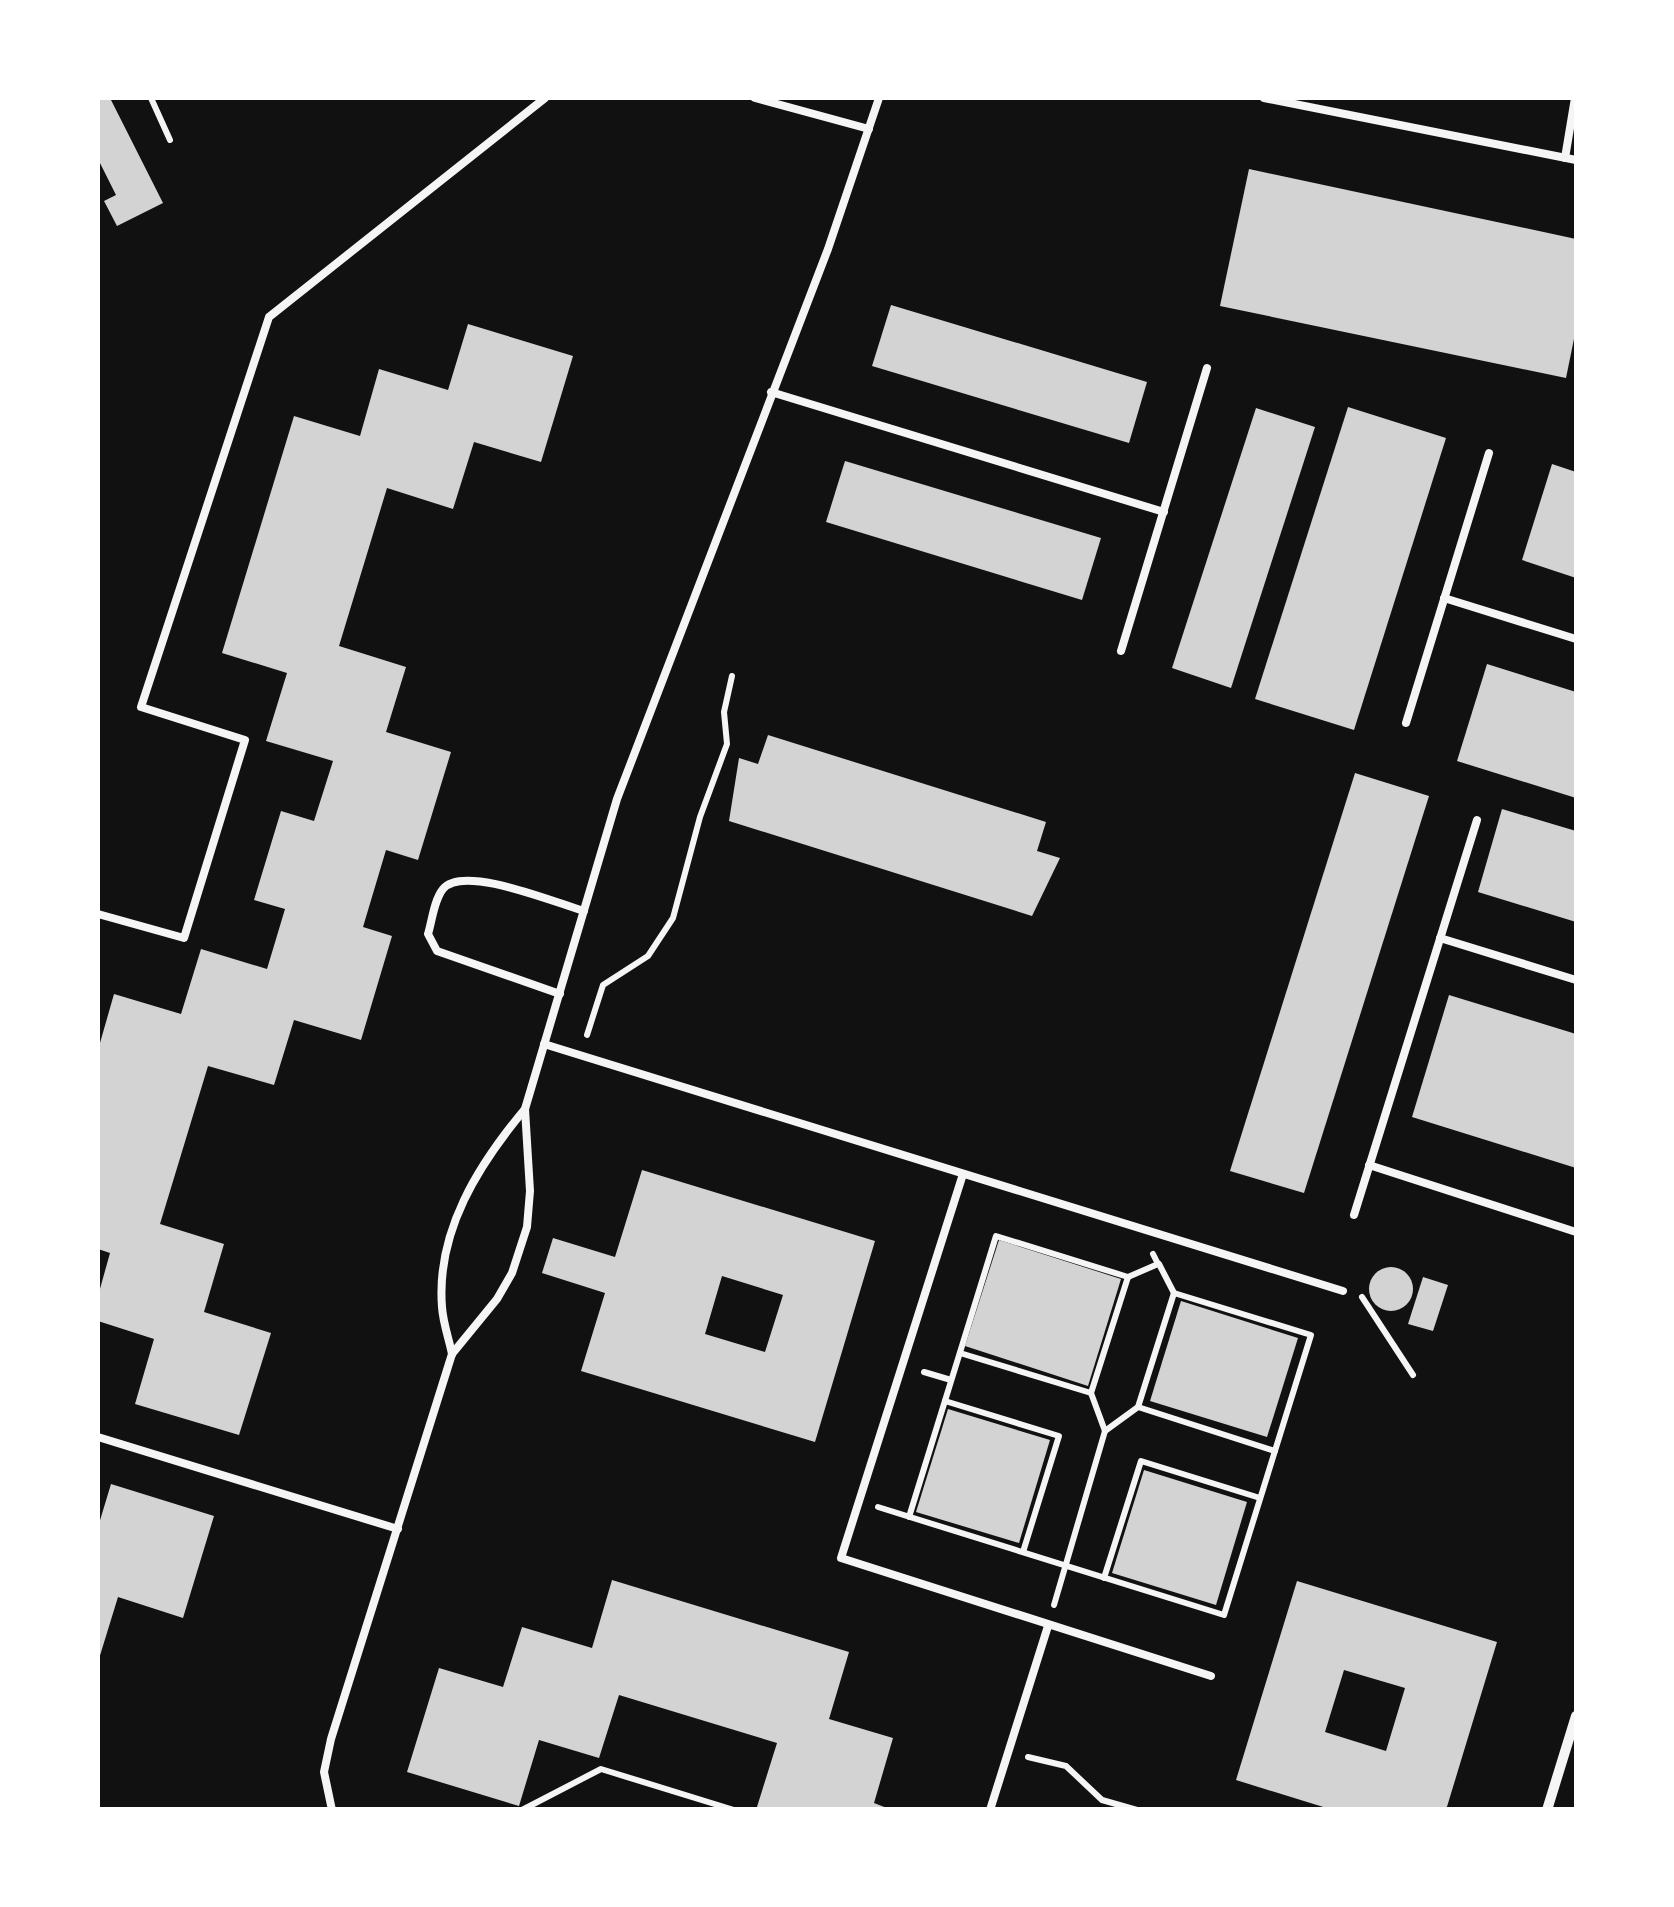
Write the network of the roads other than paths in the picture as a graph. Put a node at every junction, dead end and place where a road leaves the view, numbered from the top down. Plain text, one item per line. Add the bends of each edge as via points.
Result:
1 (545, 98) edge
2 (755, 98) edge
3 (879, 98) edge
4 (1264, 98) edge
5 (1575, 98) edge
6 (869, 130) junction
7 (1565, 158) junction
8 (1576, 160) edge
9 (1207, 368) dead end
10 (771, 392) junction
11 (1489, 453) dead end
12 (1164, 512) junction
13 (1444, 598) junction
14 (1576, 639) edge
15 (1122, 650) dead end
16 (1406, 722) dead end
17 (1477, 820) dead end
18 (584, 911) junction
19 (98, 914) edge
20 (1440, 938) junction
21 (1576, 980) edge
22 (560, 994) junction
23 (544, 1044) junction
24 (525, 1108) junction
25 (1370, 1165) junction
26 (964, 1174) junction
27 (1354, 1215) dead end
28 (1576, 1232) edge
29 (1343, 1291) dead end
30 (452, 1354) junction
31 (98, 1436) edge
32 (398, 1529) junction
33 (1048, 1626) junction
34 (1210, 1676) dead end
35 (1576, 1716) edge
36 (332, 1810) edge
37 (990, 1810) edge
38 (1547, 1810) edge

1 - 19 lane via 269,317 142,706 245,740 184,938
2 - 6 lane
3 - 6 lane
4 - 7 lane
5 - 7 lane
6 - 10 lane
7 - 8 lane
9 - 12 lane
10 - 12 lane
10 - 18 lane via 617,799
11 - 13 lane
12 - 15 lane
13 - 14 lane
13 - 16 lane
17 - 20 lane
18 - 22 lane
18 - 22 lane via 458,879 443,890 428,934 436,951
20 - 21 lane
20 - 25 lane
22 - 23 lane
23 - 24 lane
23 - 26 lane
24 - 30 lane via 526,1227 497,1299
24 - 30 lane via 469,1184 454,1229 442,1273
25 - 27 lane
25 - 28 lane
26 - 29 lane
26 - 33 lane via 841,1558
30 - 32 lane
31 - 32 lane
32 - 36 lane via 331,1739 324,1772
33 - 34 lane
33 - 37 lane
35 - 38 street

